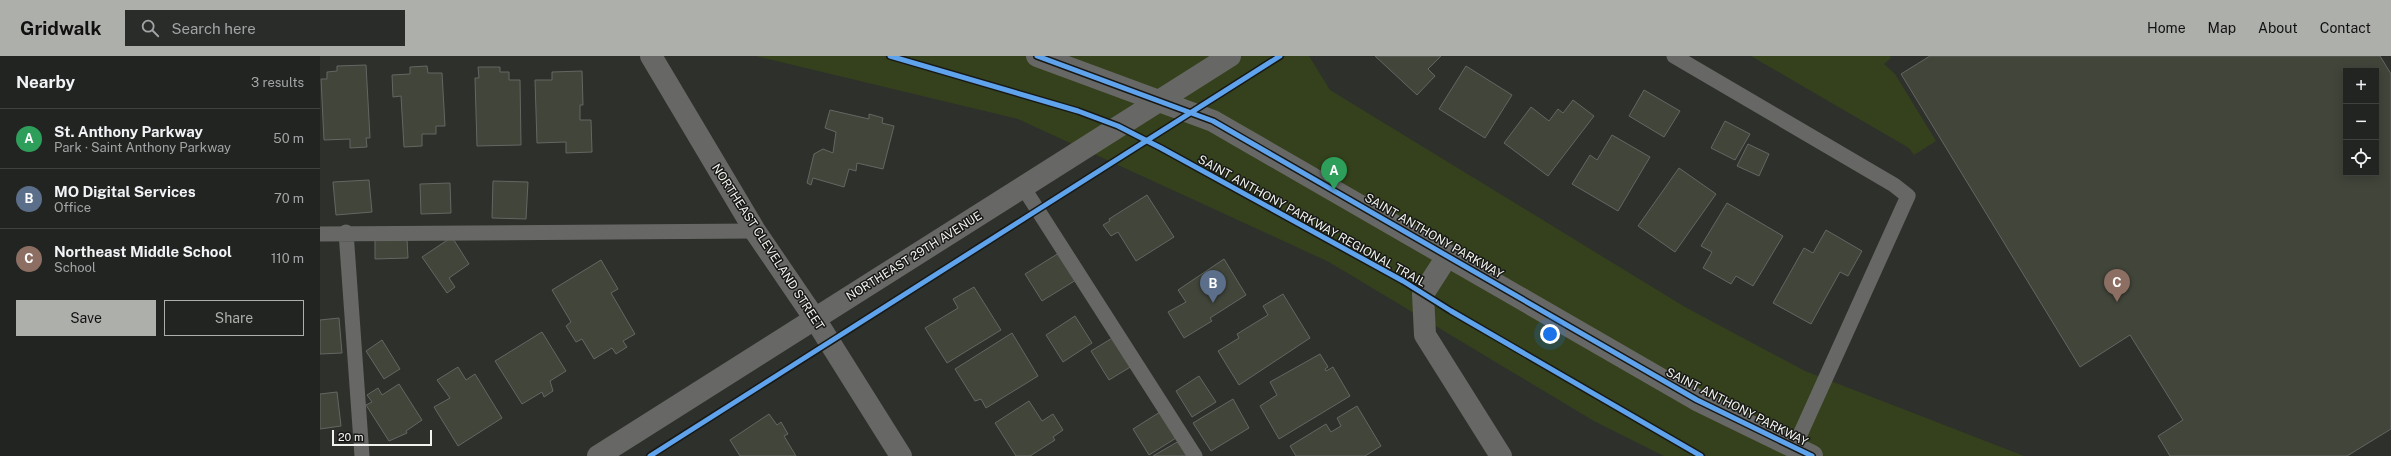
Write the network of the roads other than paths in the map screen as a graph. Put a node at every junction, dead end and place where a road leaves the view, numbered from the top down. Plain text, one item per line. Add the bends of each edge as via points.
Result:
1 (651, 56) edge
2 (1037, 56) edge
3 (1230, 56) edge
4 (1674, 56) edge
5 (1161, 100) junction
6 (1023, 187) junction
7 (755, 231) junction
8 (346, 232) junction
9 (320, 234) edge
10 (1448, 255) junction
11 (815, 319) junction
12 (1803, 452) edge
13 (602, 455) edge
14 (362, 456) edge
15 (901, 456) edge
16 (1195, 456) edge
17 (1501, 456) edge

1 - 7 street, NORTHEAST CLEVELAND STREET
2 - 5 street, SAINT ANTHONY PARKWAY
3 - 5 street, NORTHEAST 29TH AVENUE
4 - 12 lane via 1894,184 1908,196
5 - 6 street, NORTHEAST 29TH AVENUE
5 - 10 street, SAINT ANTHONY PARKWAY via 1213,121
6 - 11 street, NORTHEAST 29TH AVENUE
6 - 16 lane
7 - 8 lane
7 - 11 street, NORTHEAST CLEVELAND STREET
8 - 9 lane
8 - 14 lane
10 - 12 street, SAINT ANTHONY PARKWAY via 1697,400
10 - 17 street via 1423,294 1425,335
11 - 13 street, NORTHEAST 29TH AVENUE
11 - 15 street, NORTHEAST CLEVELAND STREET

